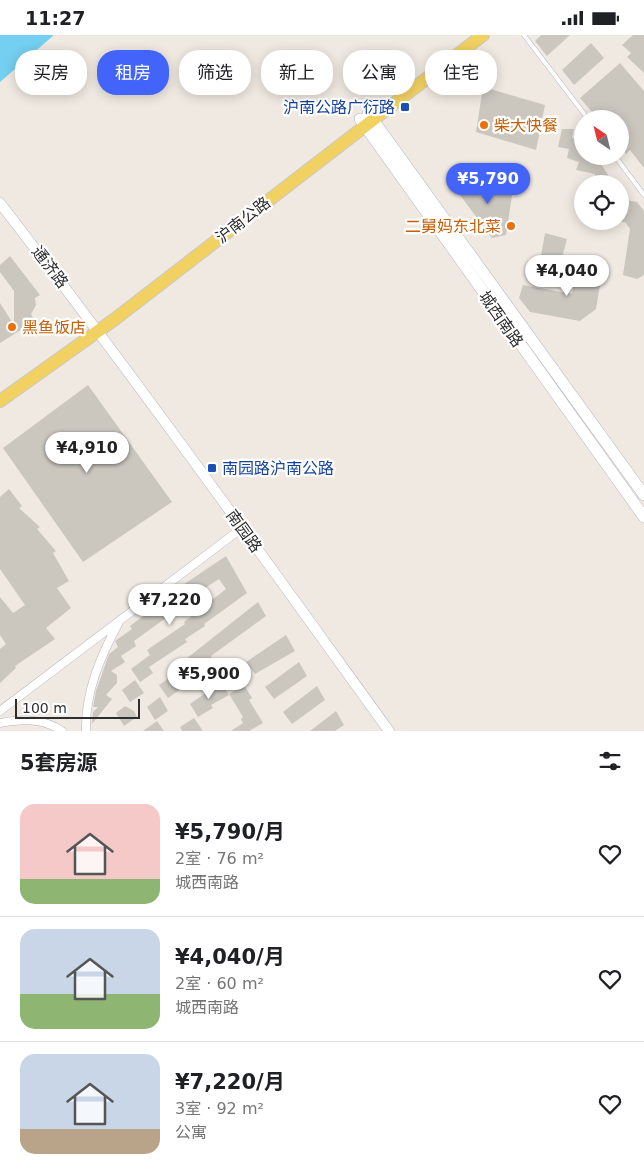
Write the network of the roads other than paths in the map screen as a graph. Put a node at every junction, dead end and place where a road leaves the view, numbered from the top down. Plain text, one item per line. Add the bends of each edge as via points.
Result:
1 (469, 35) edge
2 (483, 35) edge
3 (524, 35) edge
4 (581, 110) edge
5 (367, 120) junction
6 (622, 165) edge
7 (644, 195) edge
8 (0, 203) edge
9 (97, 327) junction
10 (0, 391) edge
11 (0, 401) edge
12 (644, 495) edge
13 (644, 517) edge
14 (242, 528) junction
15 (119, 622) junction
16 (0, 711) edge
17 (0, 723) edge
18 (62, 731) edge
19 (86, 731) edge
20 (389, 731) edge

1 - 5 main road, 沪南公路
2 - 5 main road, 沪南公路
3 - 4 lane
5 - 9 main road, 沪南公路
5 - 12 main road, 城西南路
5 - 13 main road, 城西南路
6 - 7 lane
8 - 9 street, 通济路
9 - 10 main road, 沪南公路
9 - 11 main road, 沪南公路
9 - 14 street, 南园路 via 168,430
14 - 15 street
14 - 20 street, 南园路
15 - 16 street
15 - 19 street via 92,684
17 - 18 street via 37,721

